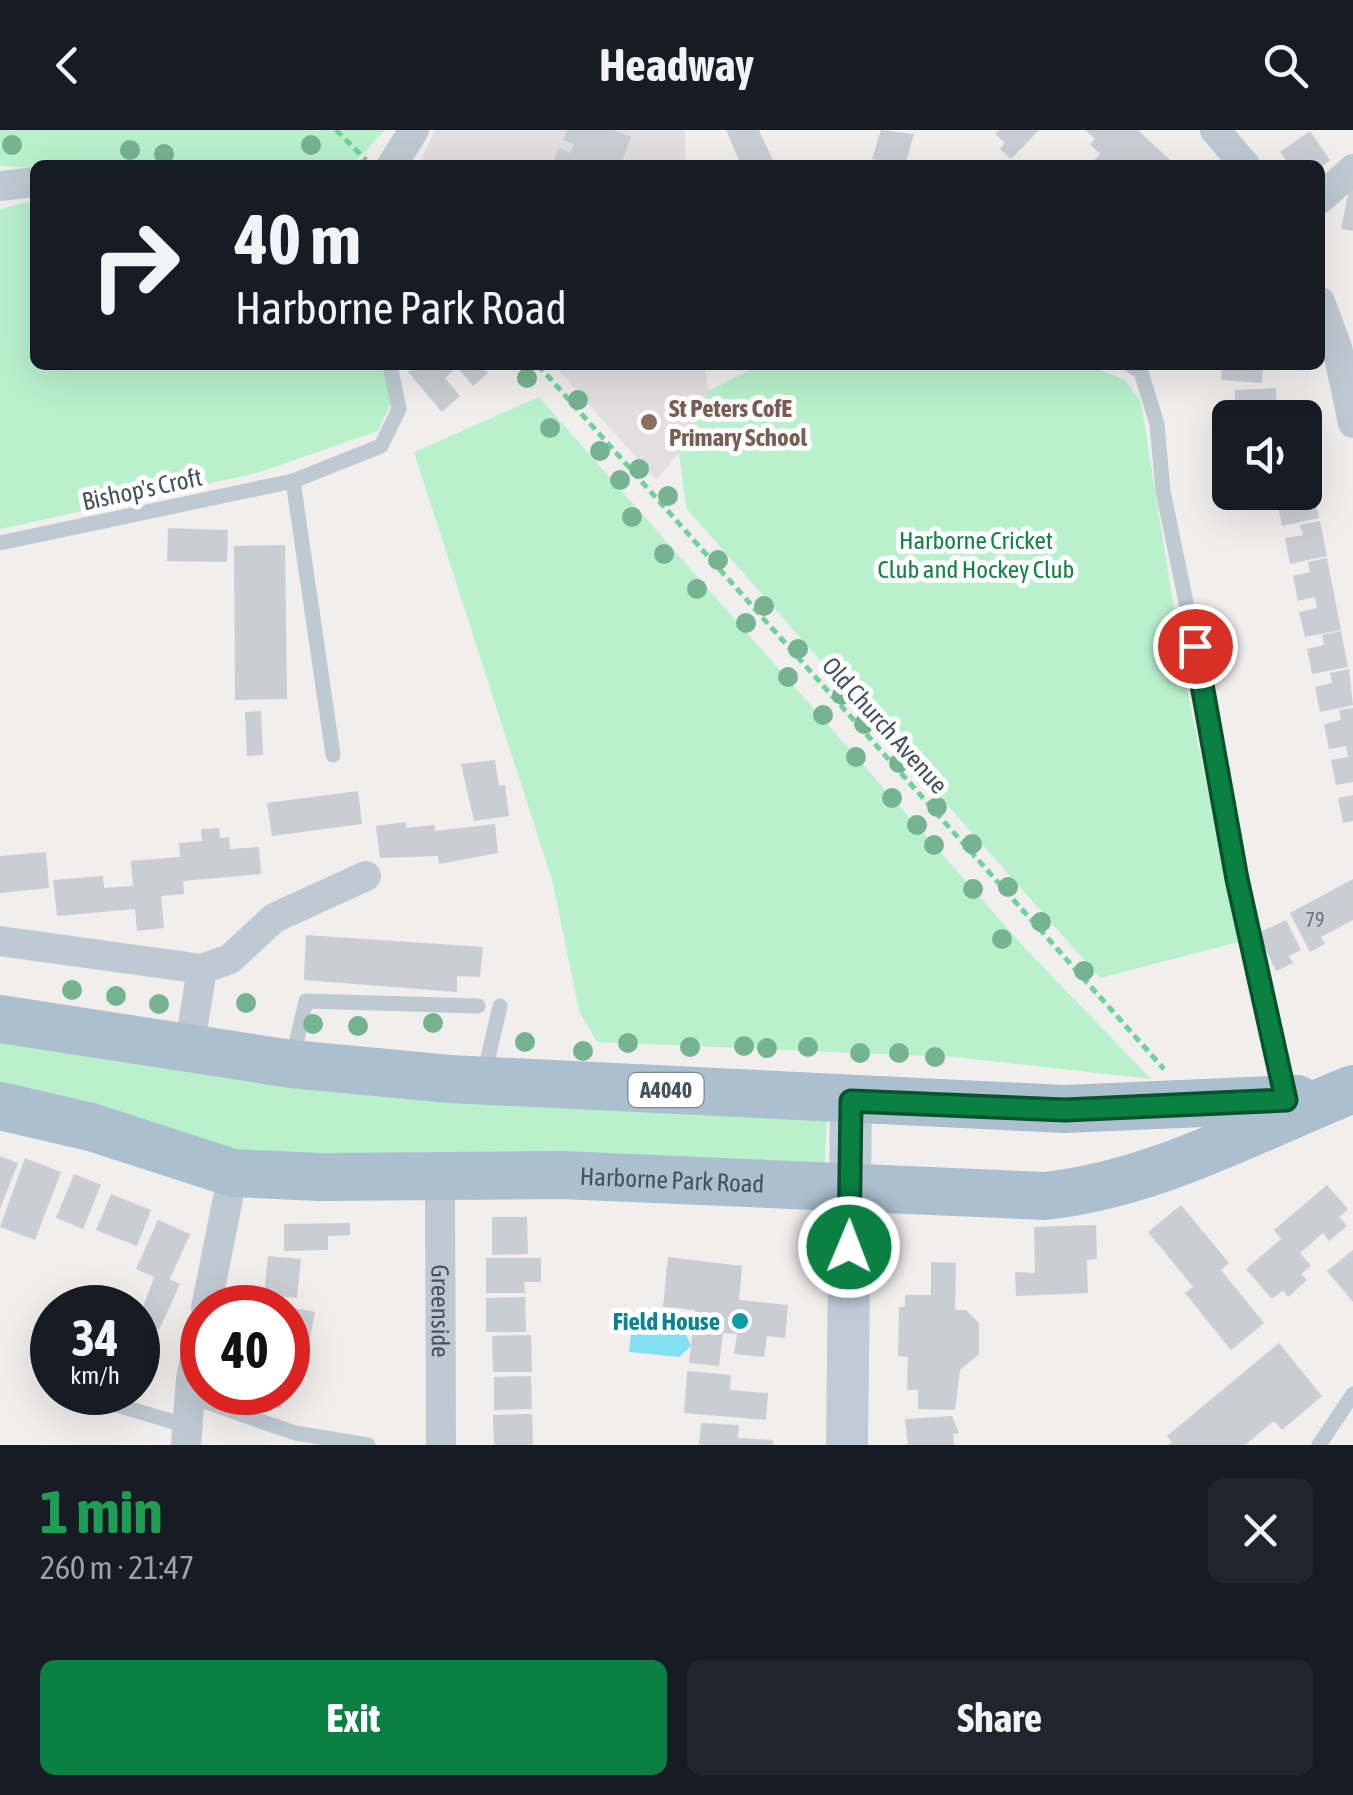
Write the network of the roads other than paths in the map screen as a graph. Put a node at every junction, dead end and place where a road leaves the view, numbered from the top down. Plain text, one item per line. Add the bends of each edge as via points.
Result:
1 (414, 130) edge
2 (1216, 130) edge
3 (395, 160) edge
4 (1241, 160) edge
5 (1353, 169) edge
6 (30, 183) edge
7 (0, 186) edge
8 (1325, 194) edge
9 (1325, 311) edge
10 (1345, 348) edge
11 (391, 370) edge
12 (1138, 370) edge
13 (1353, 424) edge
14 (294, 481) junction
15 (0, 542) edge
16 (333, 755) dead end
17 (366, 876) dead end
18 (0, 941) edge
19 (202, 969) junction
20 (478, 1006) dead end
21 (500, 1006) dead end
22 (0, 1019) edge
23 (189, 1049) junction
24 (291, 1064) junction
25 (484, 1080) junction
26 (1344, 1092) edge
27 (1286, 1100) junction
28 (851, 1101) junction
29 (0, 1106) edge
30 (233, 1173) junction
31 (440, 1176) junction
32 (850, 1186) junction
33 (211, 1285) edge
34 (1353, 1394) edge
35 (160, 1415) edge
36 (187, 1422) edge
37 (368, 1445) edge
38 (442, 1445) edge
39 (847, 1445) edge
40 (1318, 1445) edge

1 - 3 street
2 - 4 street
5 - 8 street
6 - 7 street
9 - 10 street
10 - 13 street
11 - 14 lane, Bishop's Croft via 399,409 381,446
12 - 27 lane via 1156,424 1237,879
14 - 15 lane, Bishop's Croft
14 - 16 lane
17 - 19 street via 274,918 230,958
18 - 19 street
19 - 23 street
20 - 24 lane via 306,1001
21 - 25 lane
22 - 23 main road, Harborne Park Road / A4040
23 - 24 main road, Harborne Park Road / A4040
24 - 25 main road, Harborne Park Road / A4040
25 - 28 main road, Harborne Park Road / A4040
26 - 27 main road, Harborne Park Road / A4040
26 - 32 main road, Harborne Park Road / A4040 via 1210,1152 1101,1190 1045,1196
27 - 28 main road, Harborne Park Road / A4040 via 1065,1110
28 - 32 street
29 - 30 main road, Harborne Park Road / A4040
30 - 31 main road, Harborne Park Road / A4040
30 - 33 street
31 - 32 main road, Harborne Park Road / A4040
31 - 38 street, Greenside
32 - 39 street
34 - 40 lane
35 - 36 lane
36 - 37 lane

